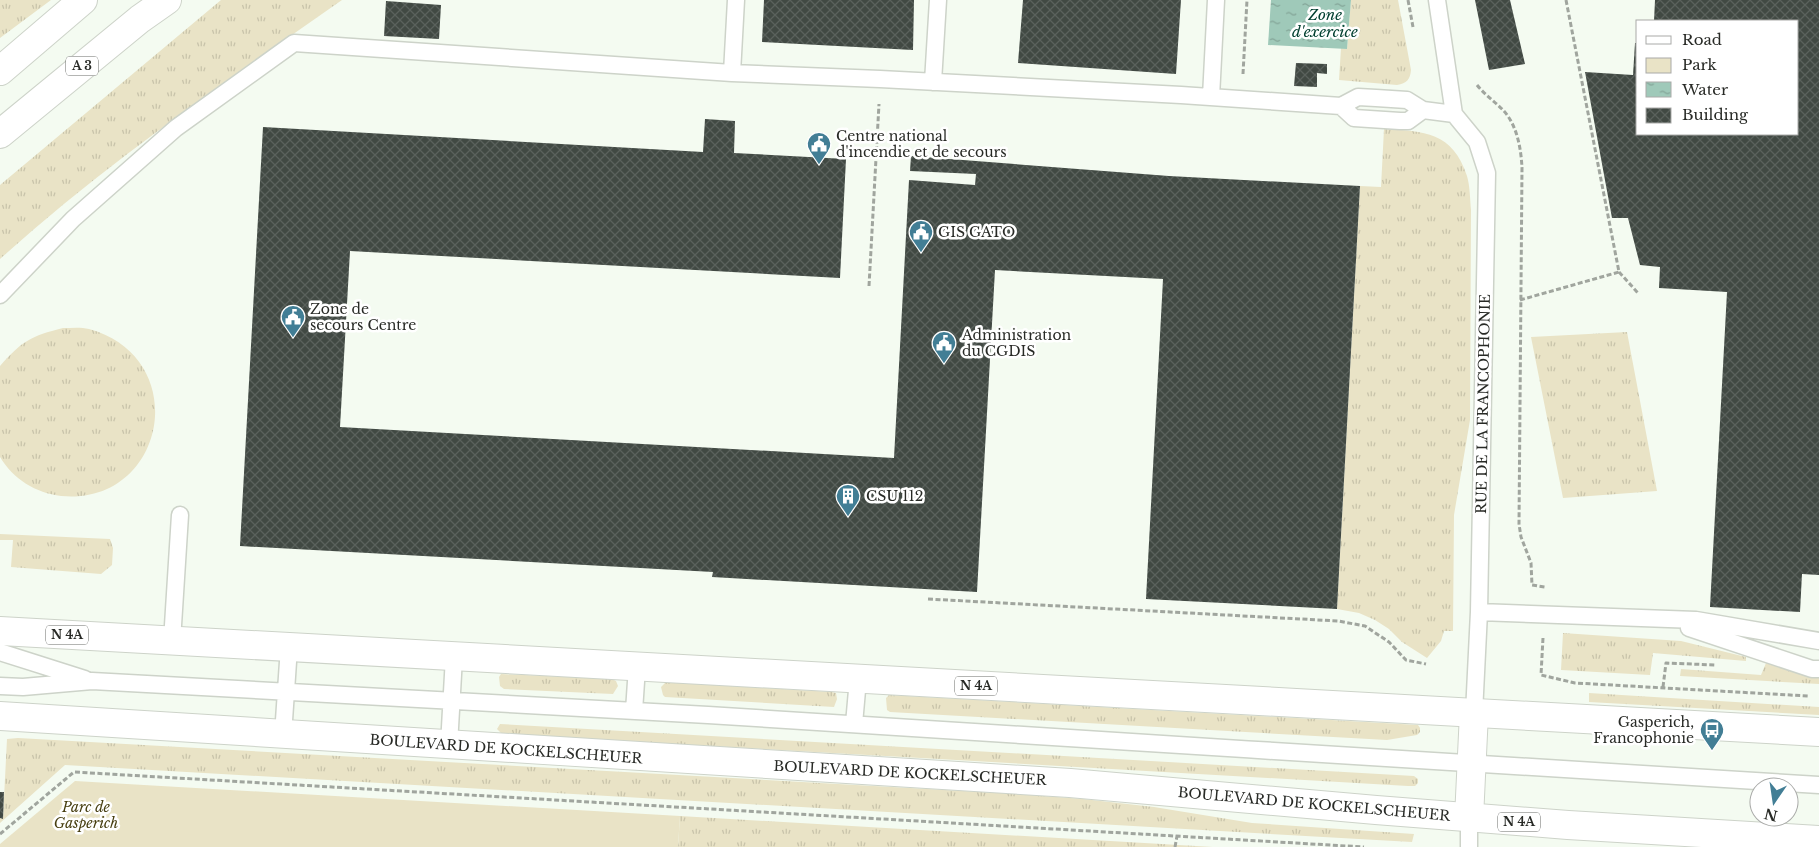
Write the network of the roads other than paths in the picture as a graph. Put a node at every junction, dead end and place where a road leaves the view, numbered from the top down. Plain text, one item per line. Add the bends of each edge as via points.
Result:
1 (83, 0) edge
2 (167, 0) edge
3 (736, 0) edge
4 (938, 0) edge
5 (1216, 0) edge
6 (1437, 0) edge
7 (0, 71) edge
8 (732, 73) junction
9 (934, 82) junction
10 (1211, 97) junction
11 (1454, 114) junction
12 (0, 134) edge
13 (0, 295) edge
14 (180, 514) dead end
15 (1479, 612) junction
16 (1663, 619) junction
17 (0, 631) edge
18 (172, 641) junction
19 (1819, 641) edge
20 (289, 648) junction
21 (0, 652) edge
22 (454, 657) junction
23 (637, 666) junction
24 (1819, 669) edge
25 (858, 679) junction
26 (92, 681) junction
27 (0, 686) edge
28 (287, 692) junction
29 (451, 701) junction
30 (634, 711) junction
31 (1474, 713) junction
32 (0, 716) edge
33 (854, 724) junction
34 (1819, 732) edge
35 (283, 735) junction
36 (449, 745) junction
37 (1472, 763) junction
38 (1819, 785) edge
39 (1470, 818) junction
40 (1819, 840) edge
41 (1469, 847) edge

1 - 7 main road
2 - 12 main road, A 3
3 - 8 lane
4 - 9 lane
5 - 10 lane
6 - 11 lane
8 - 9 lane
8 - 13 lane via 294,43 176,128 72,219
9 - 10 lane
10 - 11 lane via 1341,106 1354,118 1408,121 1423,110
11 - 15 lane, RUE DE LA FRANCOPHONIE via 1477,142 1488,173
14 - 18 lane
15 - 16 lane
15 - 31 lane, RUE DE LA FRANCOPHONIE
16 - 19 lane via 1696,620
16 - 24 lane
17 - 18 main road, N 4A
18 - 20 main road, N 4A
20 - 22 main road, N 4A
20 - 28 lane
21 - 26 lane
22 - 23 main road, N 4A
22 - 29 lane
23 - 25 main road, N 4A
23 - 30 lane
25 - 31 main road, N 4A
25 - 33 lane
26 - 27 lane
26 - 28 lane
28 - 29 lane
28 - 35 lane
29 - 30 lane
29 - 36 lane
30 - 33 lane
31 - 34 main road, N 4A
31 - 37 main road, RUE DE LA FRANCOPHONIE
32 - 35 main road, BOULEVARD DE KOCKELSCHEUER / N 4A
33 - 37 lane
35 - 36 main road, BOULEVARD DE KOCKELSCHEUER / N 4A
36 - 39 main road, BOULEVARD DE KOCKELSCHEUER / N 4A via 1070,783
37 - 38 lane
37 - 39 main road, RUE DE LA FRANCOPHONIE
39 - 40 main road, BOULEVARD DE KOCKELSCHEUER / N 4A
39 - 41 lane

